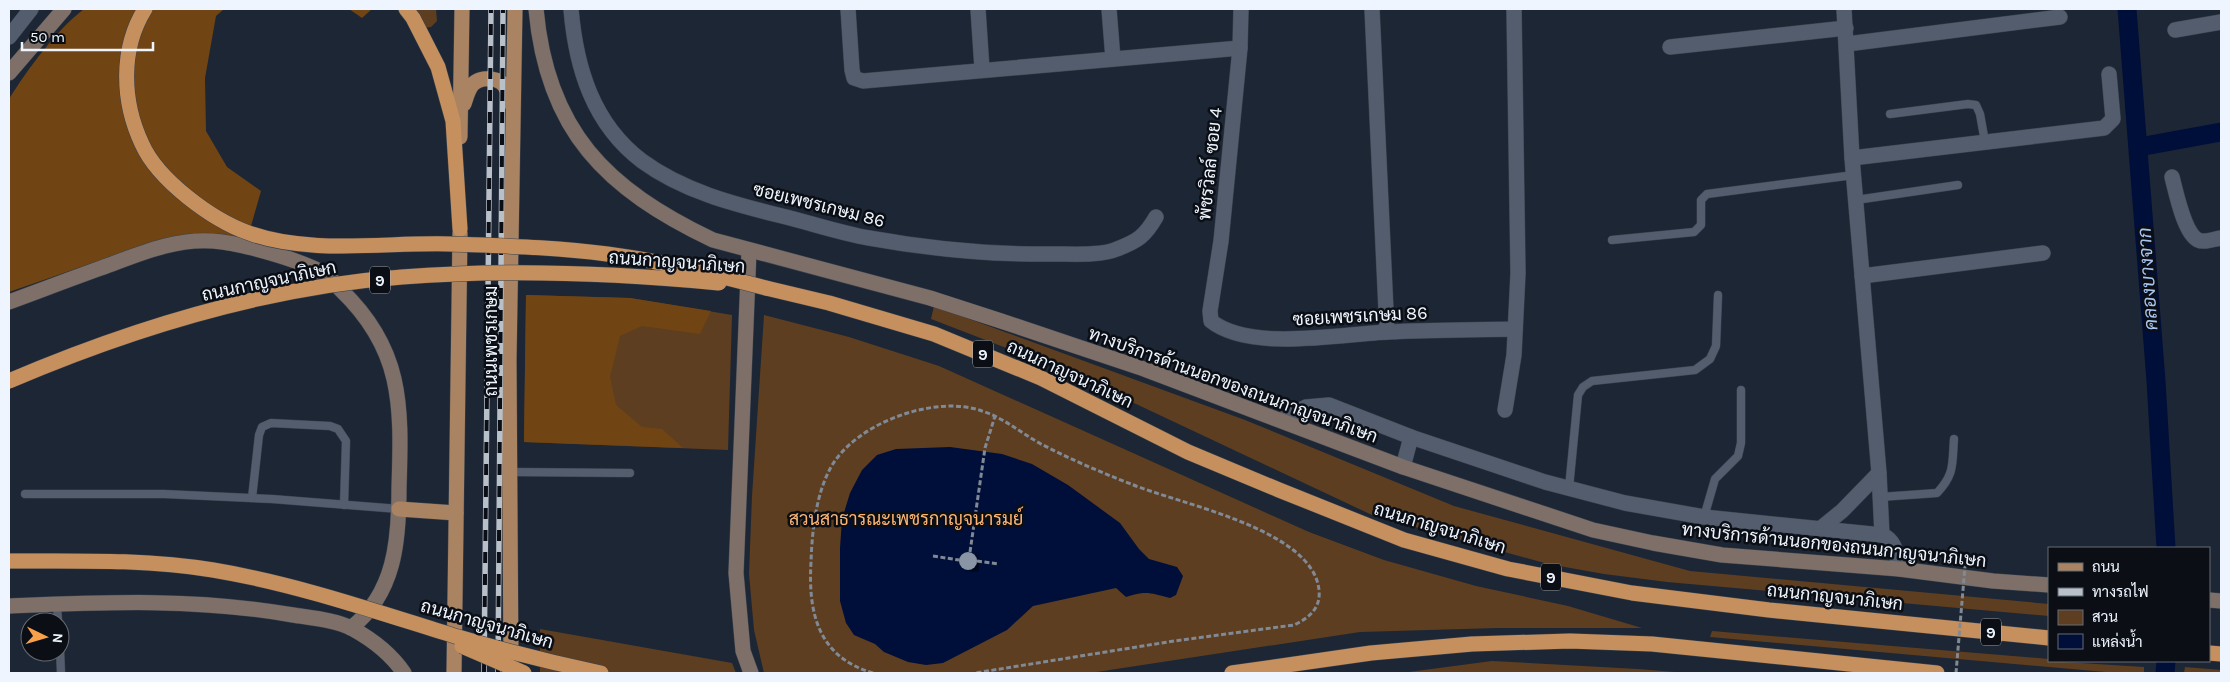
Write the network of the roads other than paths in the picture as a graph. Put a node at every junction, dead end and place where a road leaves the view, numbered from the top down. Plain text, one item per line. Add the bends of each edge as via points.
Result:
1 (31, 9) edge
2 (64, 9) edge
3 (145, 9) edge
4 (406, 9) edge
5 (462, 9) edge
6 (515, 9) edge
7 (536, 9) edge
8 (571, 9) edge
9 (848, 9) edge
10 (978, 9) edge
11 (1109, 9) edge
12 (1241, 9) edge
13 (1372, 9) edge
14 (1514, 9) edge
15 (1844, 9) edge
16 (2060, 17) dead end
17 (2221, 22) edge
18 (1846, 28) junction
19 (2175, 30) dead end
20 (9, 37) edge
21 (1847, 44) junction
22 (1670, 47) dead end
23 (1240, 48) junction
24 (1113, 59) junction
25 (982, 69) junction
26 (9, 73) edge
27 (2109, 74) dead end
28 (1890, 114) dead end
29 (512, 116) junction
30 (460, 117) junction
31 (1985, 142) junction
32 (1852, 158) junction
33 (1854, 175) junction
34 (2172, 178) dead end
35 (1958, 185) dead end
36 (1856, 200) junction
37 (1156, 217) dead end
38 (460, 229) junction
39 (2221, 238) edge
40 (1612, 240) dead end
41 (749, 251) junction
42 (2044, 253) dead end
43 (1862, 276) junction
44 (766, 288) junction
45 (1718, 295) dead end
46 (9, 302) edge
47 (1211, 321) joint
48 (1515, 329) junction
49 (1387, 332) junction
50 (9, 381) edge
51 (1741, 390) dead end
52 (1505, 410) dead end
53 (1281, 420) junction
54 (1411, 436) junction
55 (1954, 439) dead end
56 (1403, 467) junction
57 (510, 472) junction
58 (630, 473) dead end
59 (1880, 473) junction
60 (1569, 488) junction
61 (25, 494) dead end
62 (1880, 497) junction
63 (252, 498) junction
64 (344, 505) junction
65 (399, 509) junction
66 (456, 513) junction
67 (1704, 518) junction
68 (1821, 528) junction
69 (1882, 535) junction
70 (9, 561) edge
71 (1899, 569) junction
72 (2048, 585) edge
73 (57, 604) junction
74 (9, 606) edge
75 (57, 612) edge
76 (385, 613) junction
77 (351, 628) junction
78 (2048, 638) edge
79 (404, 673) edge
80 (454, 673) edge
81 (511, 673) edge
82 (524, 673) edge
83 (601, 673) edge
84 (751, 673) edge
85 (1232, 673) edge
86 (1937, 673) edge

1 - 20 street
2 - 26 main road
3 - 44 highway, bridge via 129,47 126,78 130,115 142,146 164,175 204,211 249,233 295,243 353,246 456,244 607,254 692,269
4 - 38 highway via 438,67 453,120
5 - 30 main road, ถนนเพชรเกษม
6 - 29 main road, ถนนเพชรเกษม
7 - 41 main road, ทางบริการด้านนอกของถนนกาญจนาภิเษก via 542,52 554,93 573,131 588,152 610,176 634,195 680,224 713,240
8 - 37 street, ซอยเพชรเกษม 86 via 581,71 595,107 641,160 673,181 708,195 869,238 986,253 1077,254 1115,250 1146,235
9 - 25 street via 854,78 863,80
10 - 25 street
11 - 24 street
12 - 23 street, พัชรวิลล์ ซอย 4
13 - 49 street
14 - 48 street via 1518,272
15 - 18 street
16 - 21 street
17 - 19 street
18 - 21 street
18 - 22 street
21 - 32 street
23 - 24 street
23 - 47 street, พัชรวิลล์ ซอย 4
24 - 25 street
27 - 31 street via 2113,119 2104,128
28 - 31 lane via 1968,104 1976,106
29 - 30 main road via 507,90 502,83 485,79 470,87
29 - 57 main road, ถนนเพชรเกษม
30 - 38 main road, ถนนเพชรเกษม
31 - 32 street
32 - 33 street
33 - 36 street
33 - 40 lane via 1707,194 1701,200 1701,225 1694,232
34 - 39 street via 2190,232 2197,240
35 - 36 lane
36 - 43 street
38 - 66 main road, ถนนเพชรเกษม
41 - 53 main road, ทางบริการด้านนอกของถนนกาญจนาภิเษก via 974,312 1144,369
41 - 84 main road via 736,573 743,651
42 - 43 street
43 - 59 street
44 - 50 highway, ถนนกาญจนาภิเษก / 9, bridge via 626,276 528,272 401,277 315,288 161,324 103,343
44 - 78 highway, ถนนกาญจนาภิเษก / 9 via 934,334 1041,378 1188,452 1404,540 1508,569 1642,595
45 - 60 lane via 1716,346 1710,359 1695,370 1592,381 1583,387 1578,395
46 - 65 main road via 151,250 185,241 214,240 249,248 294,260 326,274 356,305 380,339 394,379 400,429
47 - 49 street, ซอยเพชรเกษม 86 via 1233,332 1277,339
48 - 49 street, ซอยเพชรเกษม 86
48 - 52 street
51 - 67 lane via 1738,456 1715,479
53 - 54 street via 1306,407 1329,405
53 - 56 main road, ทางบริการด้านนอกของถนนกาญจนาภิเษก
54 - 56 street
54 - 60 street
55 - 62 lane via 1952,469 1948,481 1937,493
56 - 71 main road, ทางบริการด้านนอกของถนนกาญจนาภิเษก via 1593,530 1653,544 1722,555
57 - 58 lane
57 - 81 main road, ถนนเพชรเกษม
59 - 62 street
59 - 68 street
60 - 67 street
61 - 63 lane
62 - 69 street
63 - 64 lane
63 - 64 lane via 262,427 271,423 330,426 338,429 346,441
64 - 65 lane
65 - 66 main road
65 - 77 main road via 393,566 381,596 364,618
66 - 80 main road, ถนนเพชรเกษม
67 - 68 street
68 - 69 street
69 - 71 street via 1894,543
70 - 76 highway, ถนนกาญจนาภิเษก, bridge via 145,563 212,570 307,590
71 - 72 main road, ทางบริการด้านนอกของถนนกาญจนาภิเษก
73 - 74 main road
73 - 75 lane
73 - 77 main road via 206,603 268,610
76 - 82 highway, bridge
76 - 83 highway, ถนนกาญจนาภิเษก, bridge via 458,637
77 - 79 main road via 384,649
85 - 86 highway via 1408,650 1570,641 1652,644

